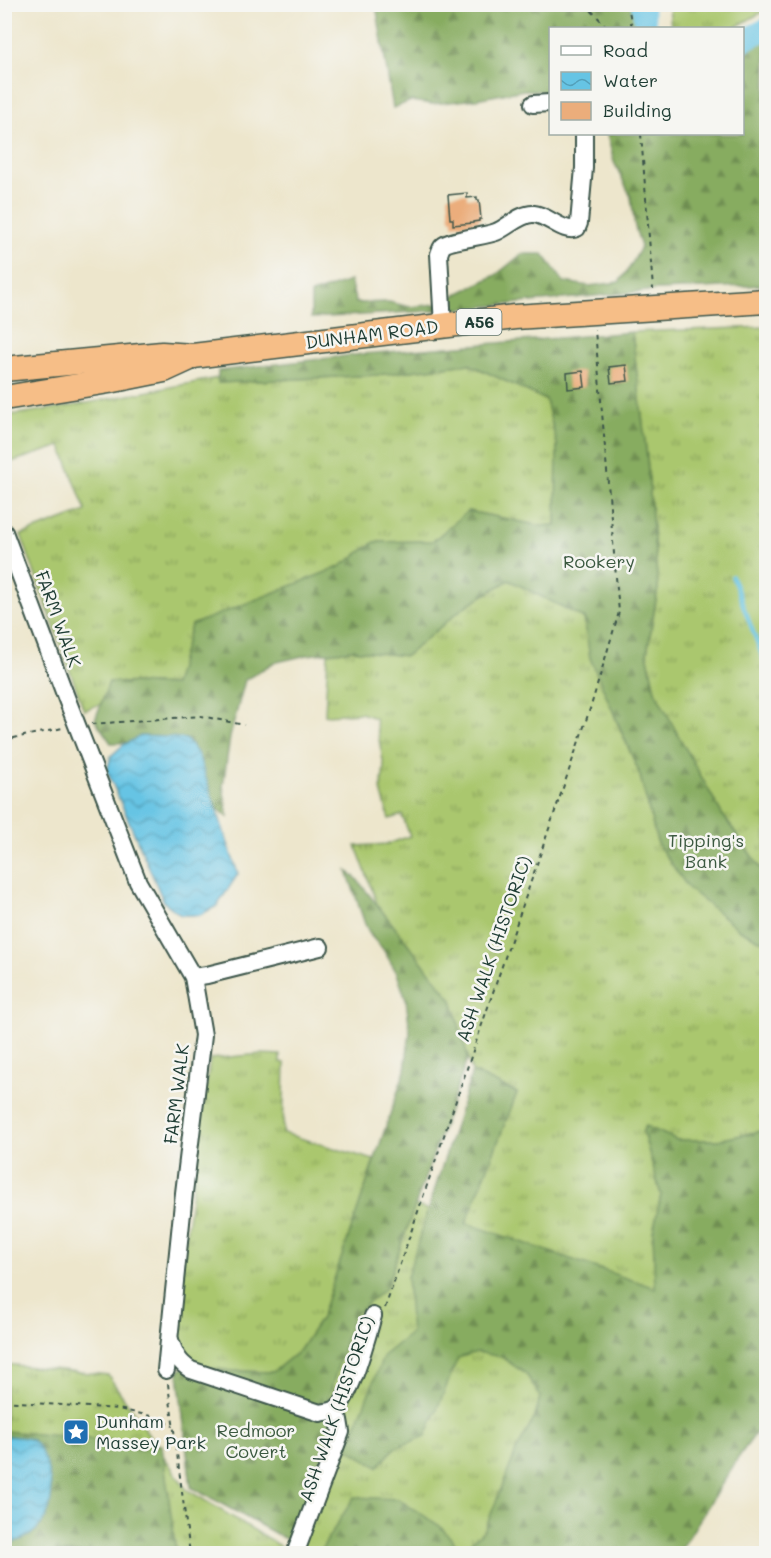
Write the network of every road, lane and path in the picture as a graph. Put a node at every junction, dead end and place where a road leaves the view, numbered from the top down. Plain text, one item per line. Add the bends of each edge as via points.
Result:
1 (585, 4) edge
2 (628, 4) edge
3 (607, 27) edge
4 (632, 27) edge
5 (549, 103) edge
6 (533, 104) dead end
7 (584, 135) edge
8 (641, 135) edge
9 (654, 294) dead end
10 (766, 301) edge
11 (443, 326) junction
12 (596, 338) dead end
13 (193, 356) junction
14 (4, 369) edge
15 (4, 398) edge
16 (4, 532) edge
17 (77, 725) junction
18 (244, 725) dead end
19 (4, 740) edge
20 (320, 947) dead end
21 (193, 977) junction
22 (378, 1316) joint
23 (169, 1339) junction
24 (166, 1370) joint
25 (4, 1401) edge
26 (333, 1411) junction
27 (172, 1426) junction
28 (190, 1554) edge
29 (295, 1554) edge

1 - 3 path
2 - 4 path
5 - 6 lane
7 - 11 lane via 577,228 565,229 533,214 497,231 442,246 439,254
8 - 9 path
10 - 11 highway, DUNHAM ROAD / A56 via 515,317
11 - 13 highway, DUNHAM ROAD / A56
12 - 22 path, ASH WALK (HISTORIC) via 619,612 587,717
13 - 14 highway, DUNHAM ROAD / A56 via 162,354
13 - 15 highway, DUNHAM ROAD / A56 via 142,374
16 - 17 lane, FARM WALK
17 - 18 path via 201,716
17 - 19 path
17 - 21 lane, FARM WALK via 138,882
20 - 21 lane
21 - 23 lane, FARM WALK via 203,1035
22 - 26 lane via 342,1403
23 - 24 lane, FARM WALK
23 - 26 lane via 182,1364 191,1370 320,1413
24 - 27 path
25 - 27 path via 118,1409 151,1416
26 - 29 lane via 341,1432
27 - 28 path

